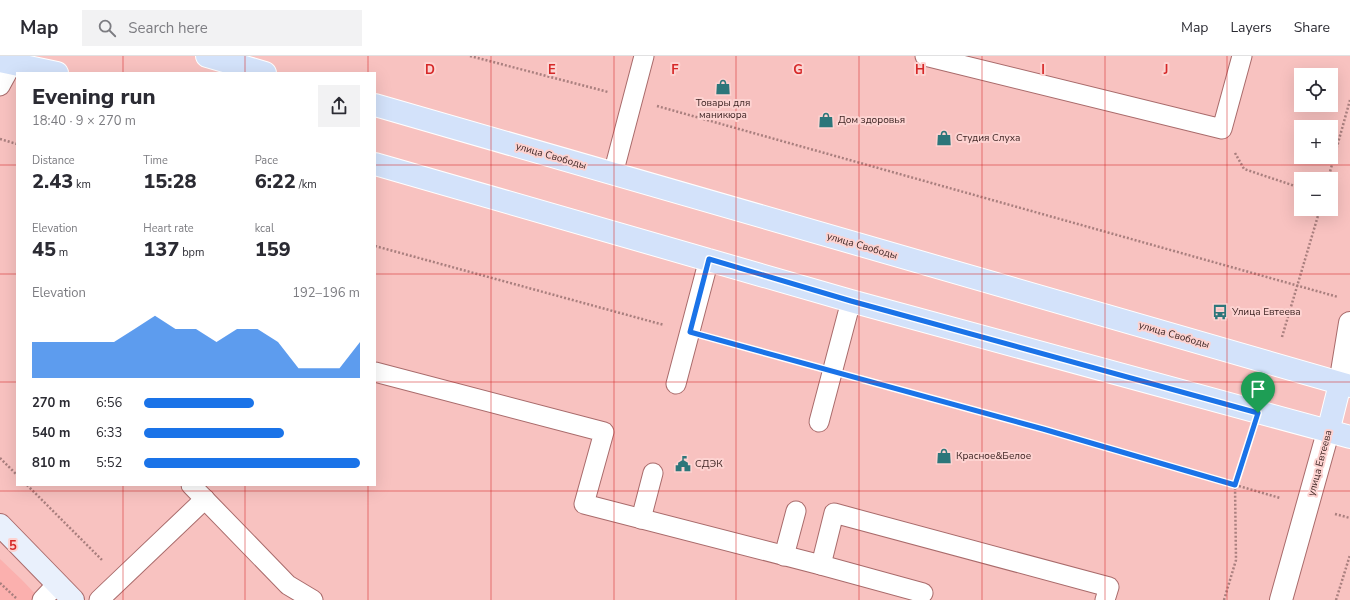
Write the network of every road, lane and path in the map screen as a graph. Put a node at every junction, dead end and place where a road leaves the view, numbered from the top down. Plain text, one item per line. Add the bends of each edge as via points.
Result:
1 (207, 56) edge
2 (470, 56) edge
3 (644, 56) edge
4 (925, 56) edge
5 (1242, 56) edge
6 (6, 62) edge
7 (52, 72) edge
8 (262, 72) edge
9 (0, 86) edge
10 (632, 99) junction
11 (1350, 100) edge
12 (376, 105) edge
13 (1222, 130) junction
14 (0, 139) edge
15 (16, 144) edge
16 (376, 169) edge
17 (1330, 172) edge
18 (613, 174) junction
19 (1294, 186) edge
20 (1318, 216) edge
21 (376, 246) edge
22 (709, 259) junction
23 (1298, 287) junction
24 (1343, 298) dead end
25 (851, 301) junction
26 (1350, 324) edge
27 (690, 332) junction
28 (1273, 364) junction
29 (832, 371) junction
30 (376, 372) edge
31 (676, 384) dead end
32 (1345, 385) edge
33 (1258, 413) junction
34 (819, 422) dead end
35 (1328, 432) junction
36 (1350, 437) edge
37 (0, 458) edge
38 (653, 472) dead end
39 (16, 474) edge
40 (1235, 485) junction
41 (28, 486) edge
42 (192, 486) edge
43 (205, 499) junction
44 (1308, 506) junction
45 (796, 511) dead end
46 (1350, 518) edge
47 (641, 519) junction
48 (0, 525) edge
49 (1350, 555) edge
50 (784, 556) junction
51 (821, 565) junction
52 (120, 579) junction
53 (0, 583) edge
54 (57, 584) junction
55 (923, 592) dead end
56 (18, 600) edge
57 (42, 600) edge
58 (73, 600) edge
59 (99, 600) edge
60 (313, 600) edge
61 (1105, 600) edge
62 (1224, 600) edge
63 (1281, 600) edge
64 (1336, 600) edge

1 - 8 main road
2 - 10 path
3 - 10 lane
4 - 13 lane
5 - 13 lane
6 - 7 main road
6 - 9 lane
10 - 18 lane
10 - 23 path
11 - 17 path
12 - 18 main road, улица Свободы
13 - 19 path via 1244,169
14 - 15 path
16 - 22 main road
18 - 28 main road, улица Свободы
20 - 23 path
21 - 27 path
22 - 25 main road
22 - 27 lane
23 - 24 path
23 - 28 path
25 - 29 lane
25 - 33 main road
26 - 32 street, улица Евтеева
27 - 29 path
27 - 31 lane
28 - 32 main road, улица Свободы
29 - 34 lane
29 - 40 path
30 - 47 lane via 604,432 584,504
32 - 35 main road, улица Евтеева
33 - 35 main road
33 - 40 path
35 - 36 main road
35 - 44 street, улица Евтеева
37 - 39 path
38 - 47 lane
40 - 44 path
40 - 62 path via 1236,560
41 - 52 path
42 - 43 lane
43 - 52 lane
43 - 60 lane via 288,585
44 - 46 path
44 - 63 street, улица Евтеева
45 - 50 lane
47 - 50 lane
48 - 54 main road
49 - 64 path
50 - 51 lane
51 - 55 lane
51 - 61 lane via 834,513 1109,587
52 - 59 lane
53 - 56 path
54 - 57 lane
54 - 58 main road

